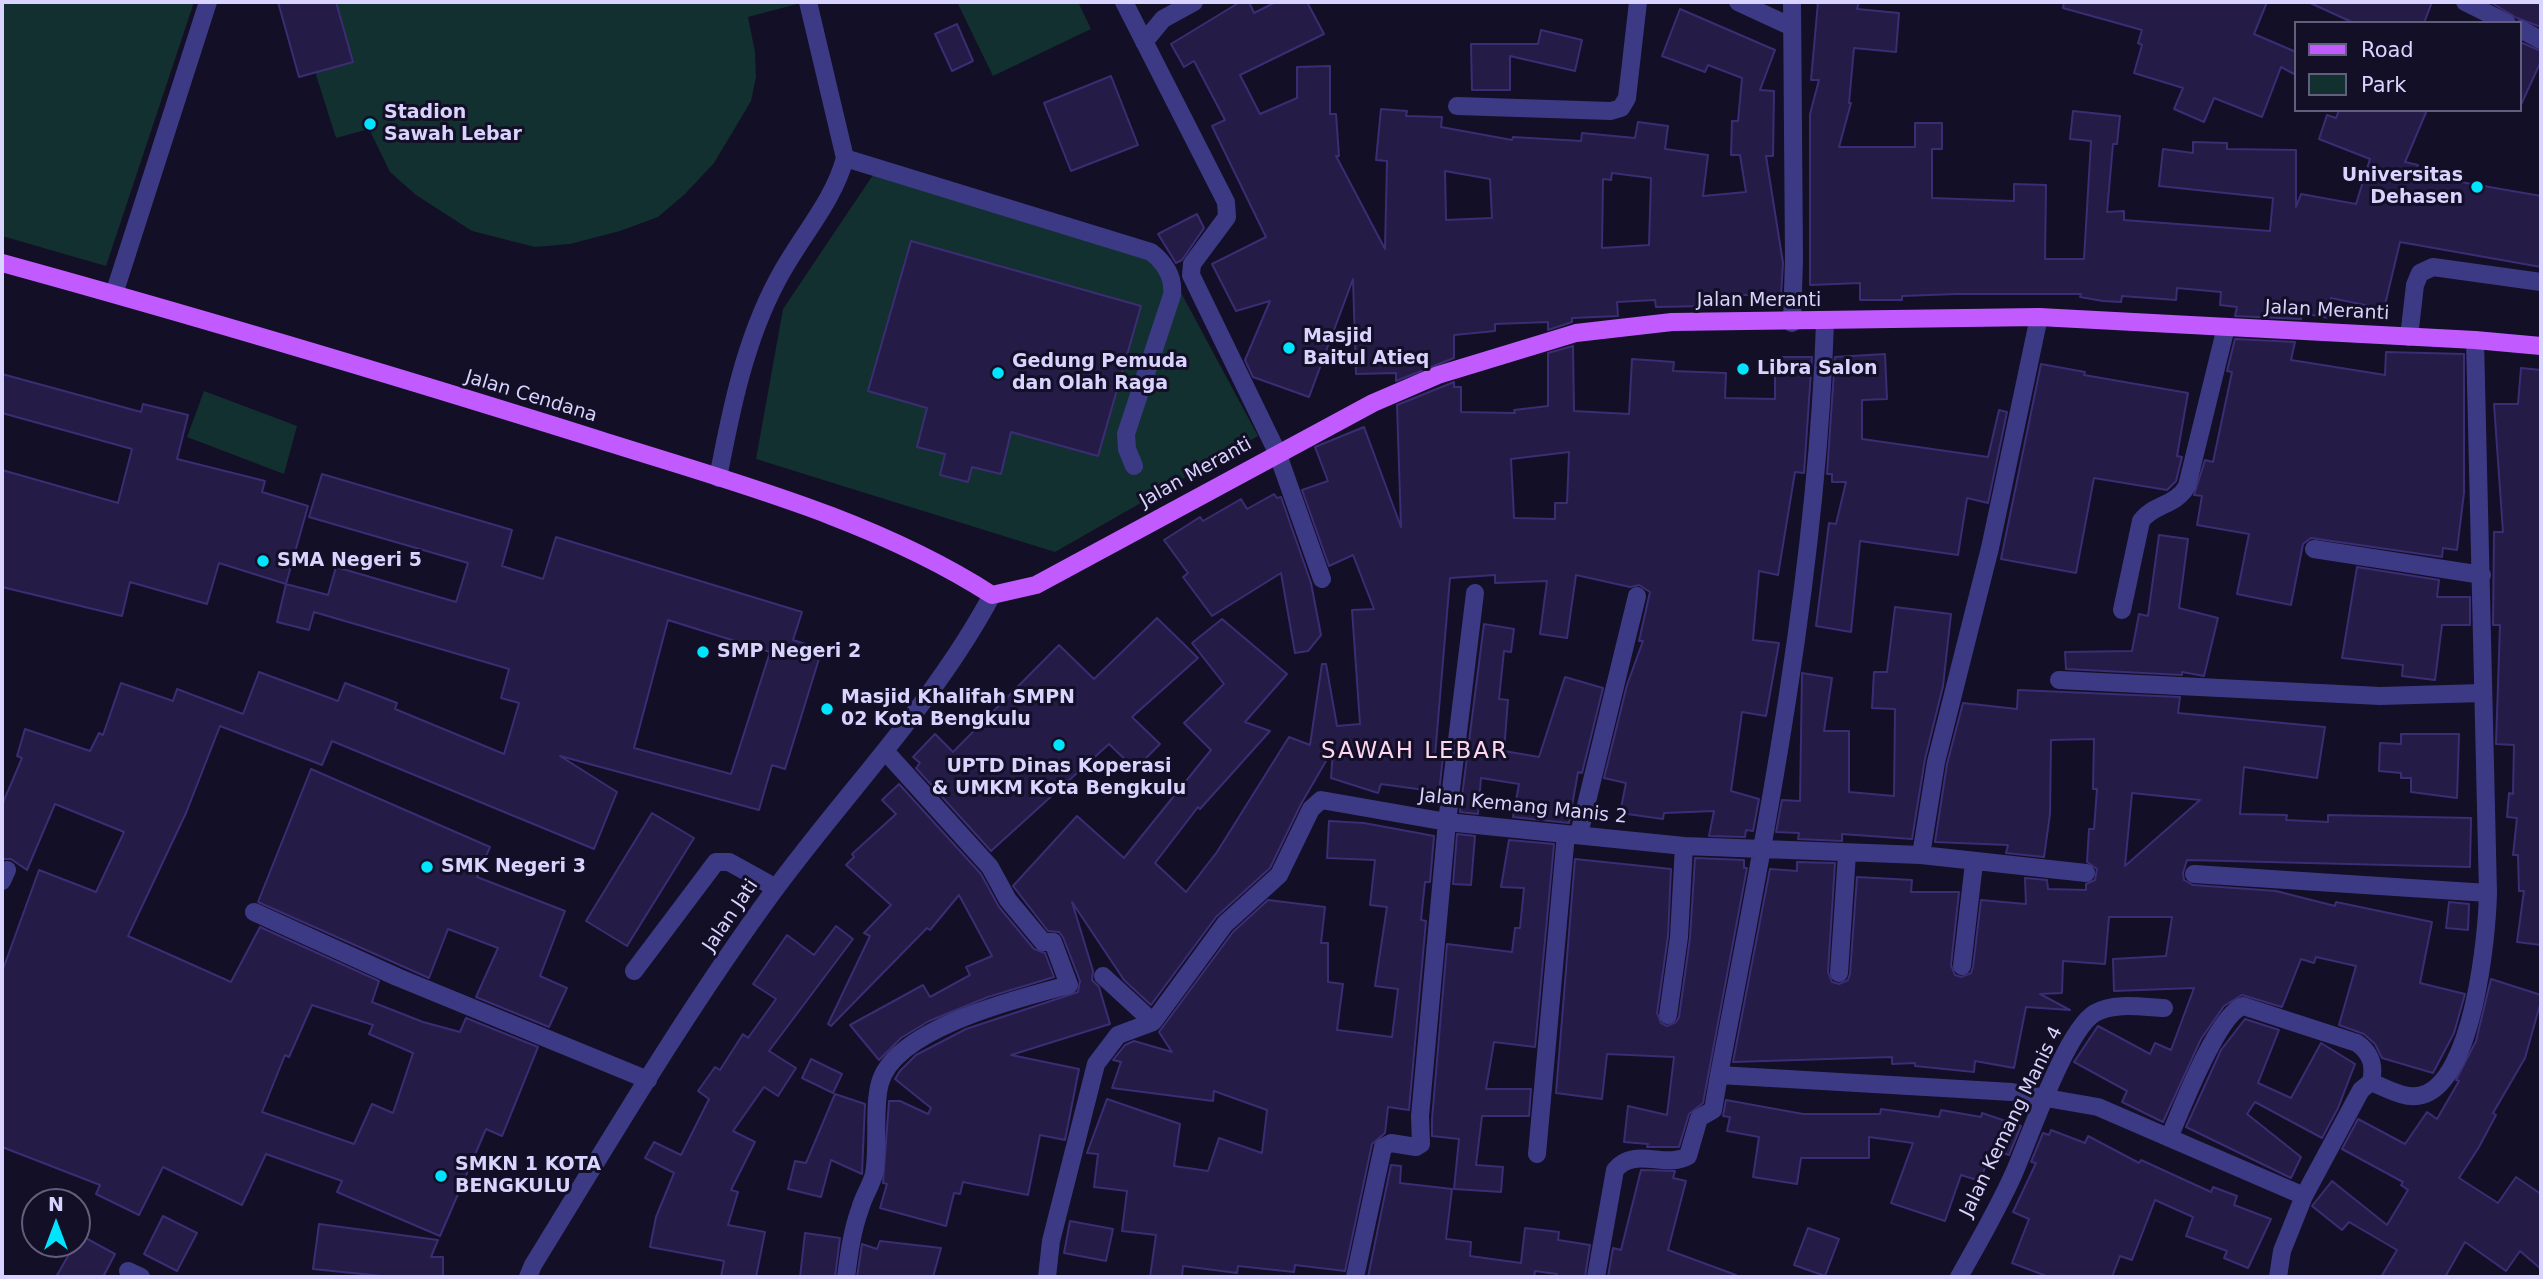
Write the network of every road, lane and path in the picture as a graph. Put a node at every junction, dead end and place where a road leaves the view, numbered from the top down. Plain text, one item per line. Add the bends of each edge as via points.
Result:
1 (208, 2) edge
2 (808, 2) edge
3 (1124, 2) edge
4 (1194, 2) edge
5 (1638, 2) edge
6 (1738, 2) edge
7 (1792, 2) edge
8 (2465, 2) edge
9 (2503, 21) edge
10 (1790, 26) junction
11 (2522, 30) edge
12 (2541, 40) edge
13 (1144, 42) junction
14 (1457, 106) dead end
15 (845, 158) junction
16 (2, 263) edge
17 (2541, 282) edge
18 (114, 294) junction
19 (2039, 317) junction
20 (1825, 322) junction
21 (1792, 323) junction
22 (2226, 327) junction
23 (2409, 337) junction
24 (2475, 340) junction
25 (2541, 346) edge
26 (1277, 452) junction
27 (1135, 466) dead end
28 (718, 478) junction
29 (2314, 549) dead end
30 (2482, 575) junction
31 (1322, 579) dead end
32 (1475, 593) dead end
33 (992, 595) junction
34 (1637, 596) dead end
35 (2122, 610) dead end
36 (2059, 680) dead end
37 (2482, 693) junction
38 (886, 752) junction
39 (1447, 822) junction
40 (1573, 834) junction
41 (1684, 846) junction
42 (1762, 851) junction
43 (1847, 854) junction
44 (1921, 855) junction
45 (1974, 863) junction
46 (2086, 873) dead end
47 (2194, 874) dead end
48 (776, 888) junction
49 (2488, 892) junction
50 (254, 912) dead end
51 (1962, 966) dead end
52 (634, 971) dead end
53 (1839, 972) dead end
54 (1102, 976) dead end
55 (2164, 1008) dead end
56 (1668, 1015) dead end
57 (1153, 1022) junction
58 (1719, 1075) junction
59 (648, 1080) junction
60 (2371, 1082) junction
61 (2046, 1098) junction
62 (2169, 1138) junction
63 (1537, 1154) dead end
64 (2304, 1196) junction
65 (528, 1277) edge
66 (846, 1277) edge
67 (1047, 1277) edge
68 (1355, 1277) edge
69 (1595, 1277) edge
70 (1959, 1277) edge
71 (2278, 1277) edge

1 - 18 street
2 - 15 street
3 - 13 street
4 - 13 street via 1163,19
5 - 14 street via 1627,98 1621,108
6 - 10 street
7 - 10 street
8 - 9 street
10 - 21 street
11 - 12 street
13 - 26 street via 1226,202 1227,217 1190,271
15 - 27 street via 1151,252 1161,259 1171,278 1172,295 1126,434
15 - 28 street via 761,315 735,397
16 - 18 main road, Jalan Cendana
17 - 23 street via 2433,267 2420,273 2415,285
18 - 28 main road, Jalan Cendana
19 - 20 main road, Jalan Meranti
19 - 22 main road, Jalan Meranti
19 - 44 street via 1990,548 1936,762
20 - 21 main road, Jalan Meranti
20 - 42 street via 1816,481
21 - 26 main road, Jalan Meranti via 1672,322 1576,333 1438,375
22 - 23 main road, Jalan Meranti
22 - 35 street via 2187,486 2178,499 2141,521
23 - 24 main road, Jalan Meranti
24 - 25 main road, Jalan Meranti
24 - 30 street
26 - 31 street
26 - 33 main road, Jalan Meranti via 1036,585
28 - 33 main road, Jalan Cendana via 898,542
29 - 30 street
30 - 37 street
32 - 39 street
33 - 38 street, Jalan Jati via 965,645
34 - 40 street
36 - 37 street via 2367,696
37 - 49 street
38 - 48 street, Jalan Jati
38 - 66 street via 990,867 1008,900 1043,942 1053,942 1069,985 942,1028 892,1063 880,1082 873,1177 860,1209
39 - 40 street, Jalan Kemang Manis 2
39 - 57 street, Jalan Kemang Manis 2 via 1318,801 1279,876 1225,924
39 - 68 street via 1421,1144 1383,1147
40 - 41 street, Jalan Kemang Manis 2
40 - 63 street
41 - 42 street, Jalan Kemang Manis 2
41 - 56 street via 1679,937
42 - 43 street, Jalan Kemang Manis 2
42 - 58 street
43 - 44 street, Jalan Kemang Manis 2
43 - 53 street
44 - 45 street, Jalan Kemang Manis 2
45 - 46 street, Jalan Kemang Manis 2
45 - 51 street
47 - 49 street
48 - 52 street via 729,862 716,862
48 - 59 street, Jalan Jati
49 - 60 street via 2485,954 2460,1050 2448,1077 2434,1091 2419,1097
50 - 59 street via 397,977
54 - 57 street
55 - 61 street, Jalan Kemang Manis 4 via 2134,1006 2096,1012 2073,1040
57 - 67 street via 1118,1035 1091,1074 1051,1241
58 - 61 street via 1957,1087
58 - 69 street via 1713,1110 1699,1118 1688,1156 1630,1159 1615,1172
59 - 65 street, Jalan Jati
60 - 62 street via 2372,1061 2357,1043 2243,1006 2230,1014 2213,1042
60 - 64 street via 2361,1090
61 - 62 street via 2098,1107
61 - 70 street, Jalan Kemang Manis 4 via 2012,1176
62 - 64 street
64 - 71 street via 2282,1251

